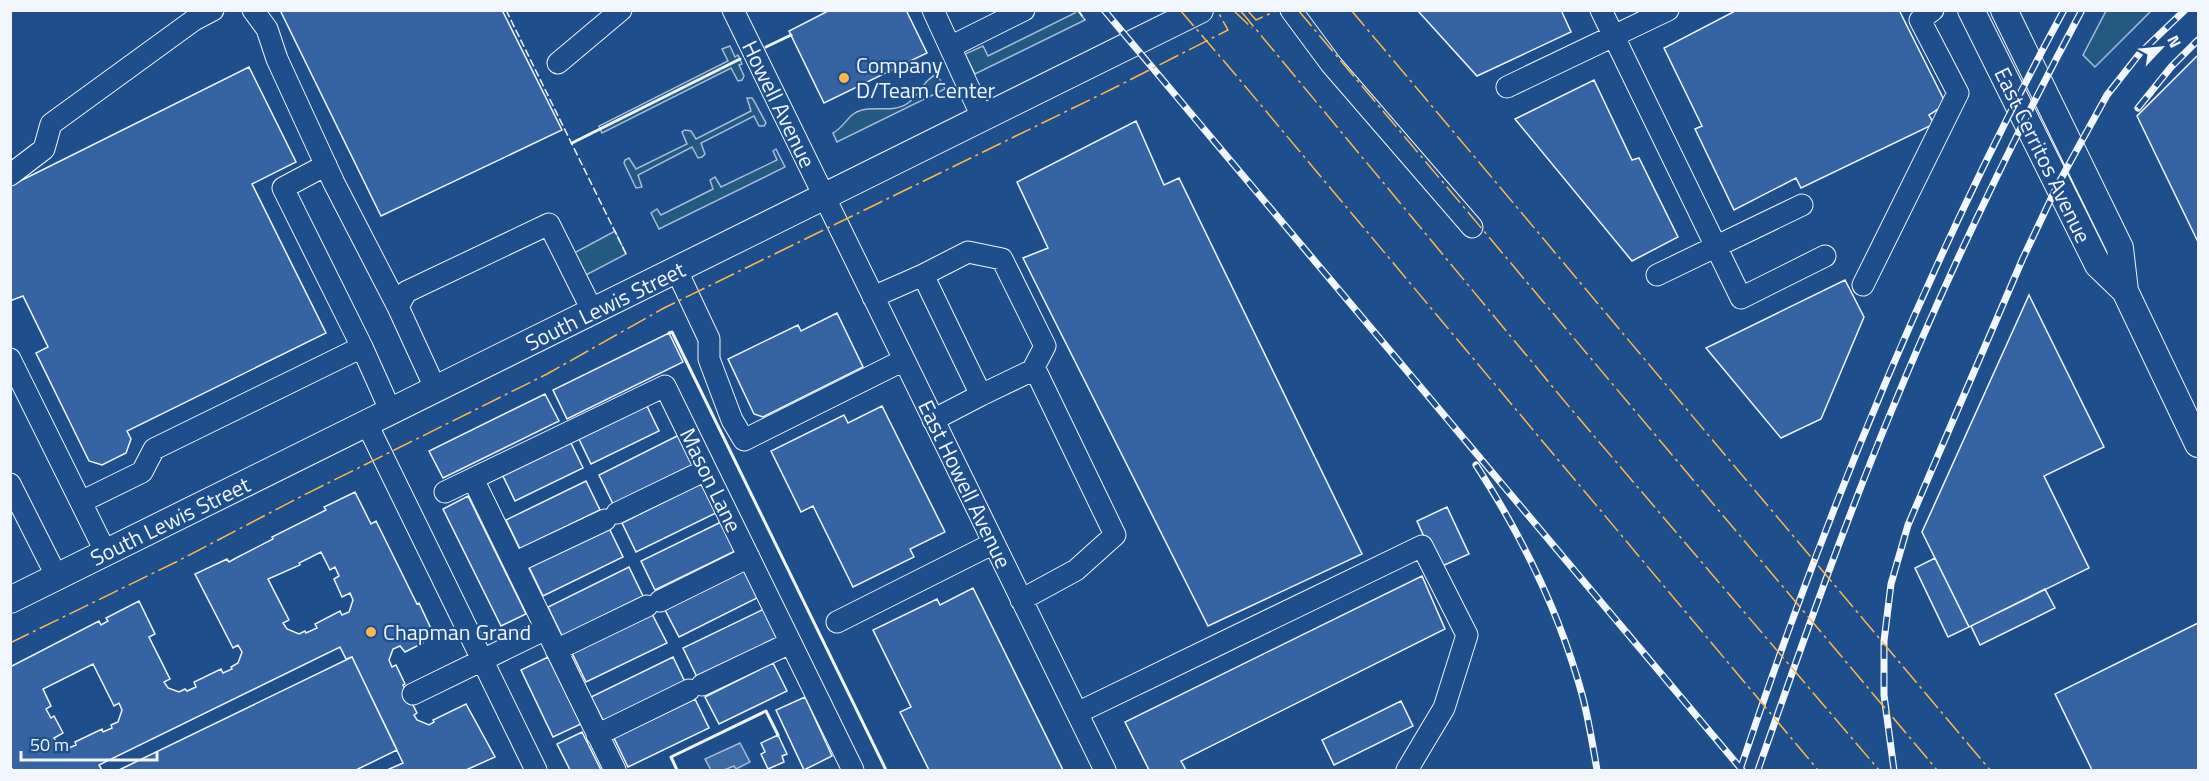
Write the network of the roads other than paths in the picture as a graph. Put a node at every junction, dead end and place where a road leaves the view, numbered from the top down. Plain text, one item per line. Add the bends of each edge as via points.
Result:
1 (213, 10) edge
2 (253, 10) edge
3 (621, 10) edge
4 (733, 10) edge
5 (933, 10) edge
6 (1024, 10) edge
7 (1200, 10) edge
8 (1290, 10) edge
9 (1601, 10) edge
10 (1668, 10) edge
11 (1933, 10) edge
12 (1971, 10) edge
13 (2004, 10) edge
14 (1613, 36) junction
15 (950, 47) junction
16 (558, 63) dead end
17 (1507, 87) dead end
18 (982, 119) junction
19 (326, 165) junction
20 (10, 176) edge
21 (825, 198) junction
22 (1802, 205) dead end
23 (1472, 227) dead end
24 (1716, 247) junction
25 (1825, 256) dead end
26 (677, 271) junction
27 (923, 275) junction
28 (1657, 275) dead end
29 (1863, 285) dead end
30 (2125, 291) junction
31 (873, 297) junction
32 (398, 307) junction
33 (593, 312) junction
34 (362, 347) junction
35 (10, 359) edge
36 (904, 360) junction
37 (1032, 371) junction
38 (436, 390) junction
39 (981, 395) junction
40 (391, 412) junction
41 (933, 420) junction
42 (367, 424) junction
43 (2199, 444) edge
44 (706, 470) junction
45 (473, 479) junction
46 (10, 484) edge
47 (445, 492) dead end
48 (81, 502) junction
49 (16, 509) edge
50 (994, 543) junction
51 (106, 553) junction
52 (749, 557) junction
53 (514, 563) junction
54 (57, 578) junction
55 (10, 600) edge
56 (1022, 600) junction
57 (837, 622) dead end
58 (546, 629) junction
59 (790, 643) junction
60 (556, 650) junction
61 (483, 659) junction
62 (413, 694) dead end
63 (1077, 713) junction
64 (597, 735) junction
65 (850, 769) edge
66 (536, 771) edge
67 (615, 771) edge
68 (1105, 771) edge
69 (1407, 771) edge

1 - 20 street via 51,124 44,149
2 - 19 street via 267,29
3 - 16 street
4 - 21 street, Howell Avenue
5 - 15 street
6 - 15 street
7 - 18 main road, South Lewis Street
8 - 23 street via 1330,64
9 - 14 street
10 - 14 street
11 - 29 street via 1920,20 1958,93
12 - 30 main road, East Cerritos Avenue via 2098,265
13 - 30 main road, East Cerritos Avenue via 2120,248
14 - 17 street
14 - 24 street
15 - 18 street
18 - 21 main road, South Lewis Street
19 - 32 street
19 - 34 street via 283,188
21 - 26 main road, South Lewis Street
21 - 31 street, East Howell Avenue
22 - 24 street
24 - 25 street via 1741,298
24 - 28 street
26 - 33 main road, South Lewis Street
26 - 36 street via 709,339 709,359 732,420 744,440
27 - 31 street
27 - 37 street via 968,252 1002,259 1045,346
27 - 39 street
30 - 43 main road, East Cerritos Avenue
31 - 36 street, East Howell Avenue
32 - 33 street via 406,292 549,224
32 - 38 street
33 - 38 main road, South Lewis Street
34 - 40 street
34 - 48 street via 154,449 142,472
35 - 48 street
36 - 41 street, East Howell Avenue
37 - 39 street
37 - 56 street via 1035,369 1115,535 1076,570
38 - 40 main road, South Lewis Street
39 - 41 street
40 - 42 main road, South Lewis Street
41 - 50 street, East Howell Avenue
42 - 51 main road, South Lewis Street
42 - 61 street
44 - 45 street, Mason Lane via 665,386
44 - 52 street, Mason Lane
44 - 53 street
45 - 47 street, Mason Lane
45 - 53 street
46 - 49 street
48 - 51 street
49 - 54 street
50 - 56 street, East Howell Avenue
50 - 57 street
51 - 54 main road, South Lewis Street
52 - 59 street, Mason Lane
52 - 60 street
53 - 58 street
54 - 55 main road, South Lewis Street
56 - 63 street, East Howell Avenue
58 - 60 street
58 - 61 street
59 - 64 street
59 - 65 street, Mason Lane
60 - 64 street
61 - 62 street
61 - 66 street
63 - 68 street, East Howell Avenue
63 - 69 street via 1422,546 1467,635 1443,708
64 - 67 street

